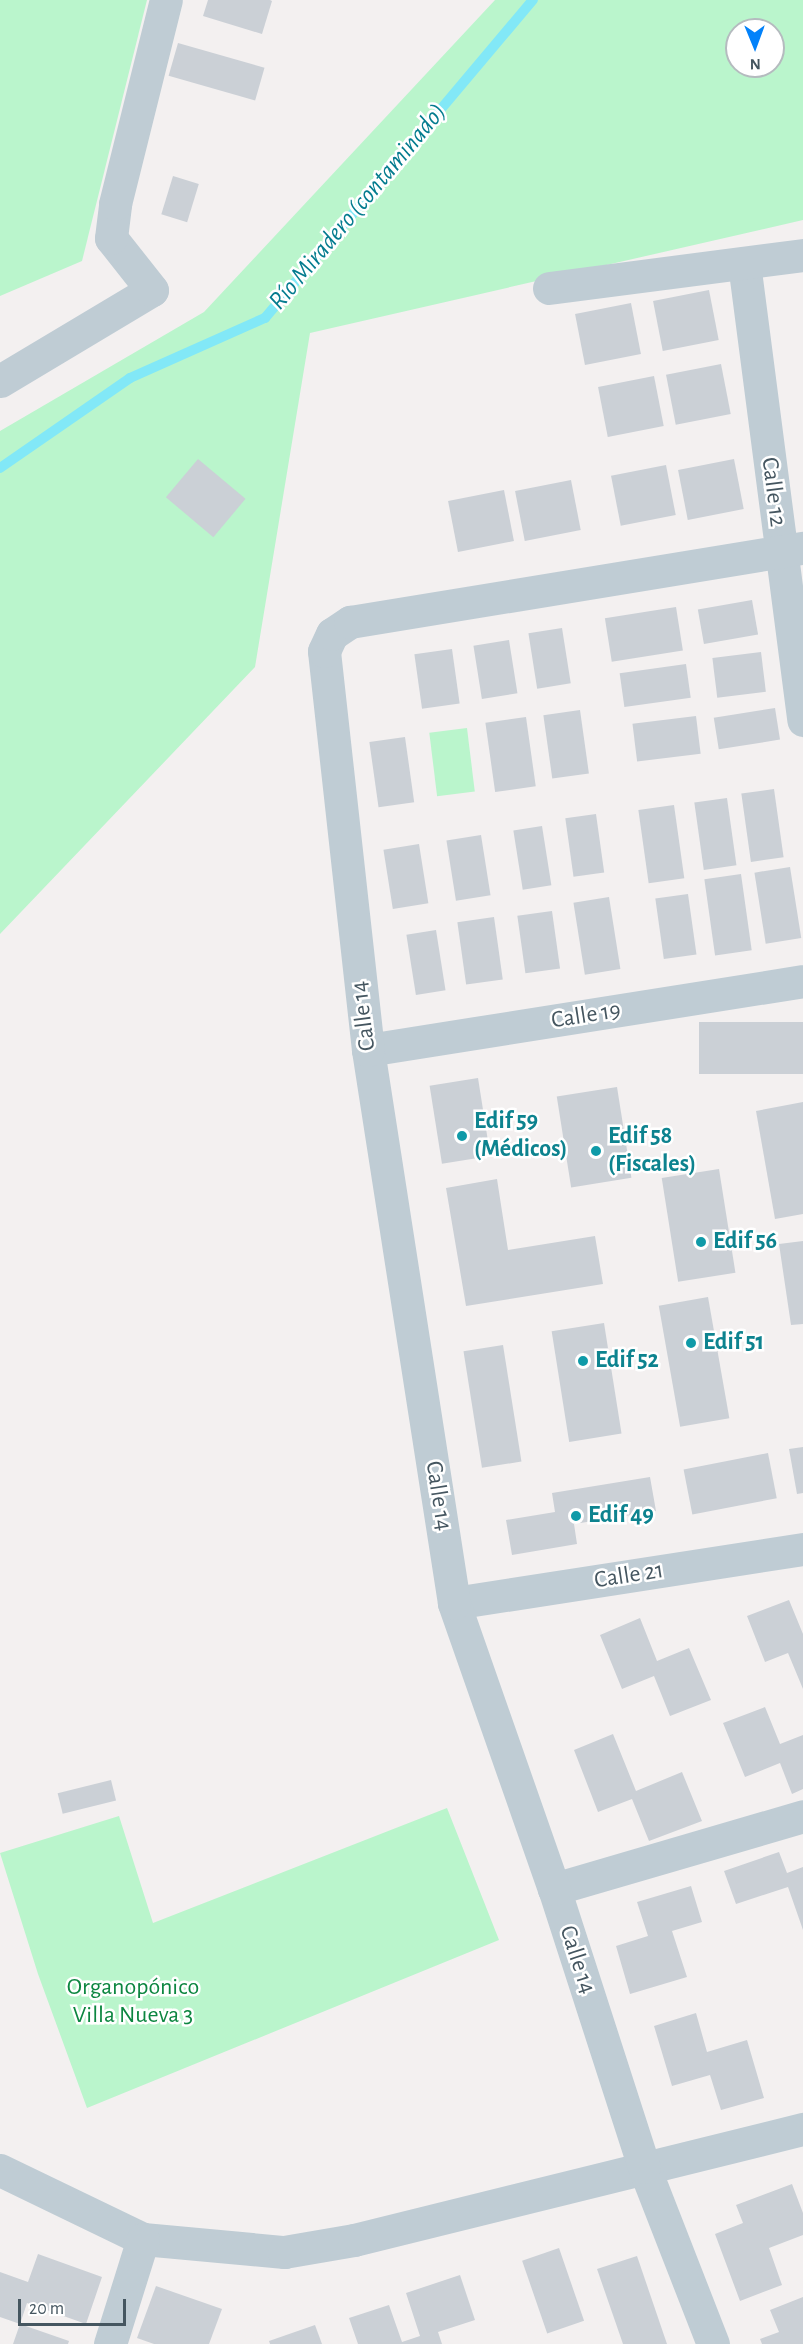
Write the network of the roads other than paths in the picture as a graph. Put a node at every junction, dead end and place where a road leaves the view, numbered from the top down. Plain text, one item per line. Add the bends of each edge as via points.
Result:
1 (166, 0) edge
2 (803, 255) edge
3 (744, 263) junction
4 (549, 288) dead end
5 (0, 381) edge
6 (792, 550) edge
7 (803, 720) edge
8 (803, 981) edge
9 (368, 1050) junction
10 (803, 1549) edge
11 (454, 1603) junction
12 (803, 1816) edge
13 (554, 1889) junction
14 (803, 2129) edge
15 (644, 2167) junction
16 (0, 2170) edge
17 (143, 2239) junction
18 (110, 2344) edge
19 (713, 2344) edge

1 - 5 street via 115,204 111,238 152,290
2 - 3 street
3 - 4 street
3 - 6 street, Calle 12
6 - 7 street, Calle 12
6 - 9 street, Calle 14 via 350,622 332,634 324,651
8 - 9 street, Calle 19
9 - 11 street, Calle 14
10 - 11 street, Calle 21
11 - 13 street, Calle 14
12 - 13 street
13 - 15 street, Calle 14
14 - 15 street
15 - 17 street via 354,2241 284,2252
15 - 19 street, Calle 14
16 - 17 street
17 - 18 street

